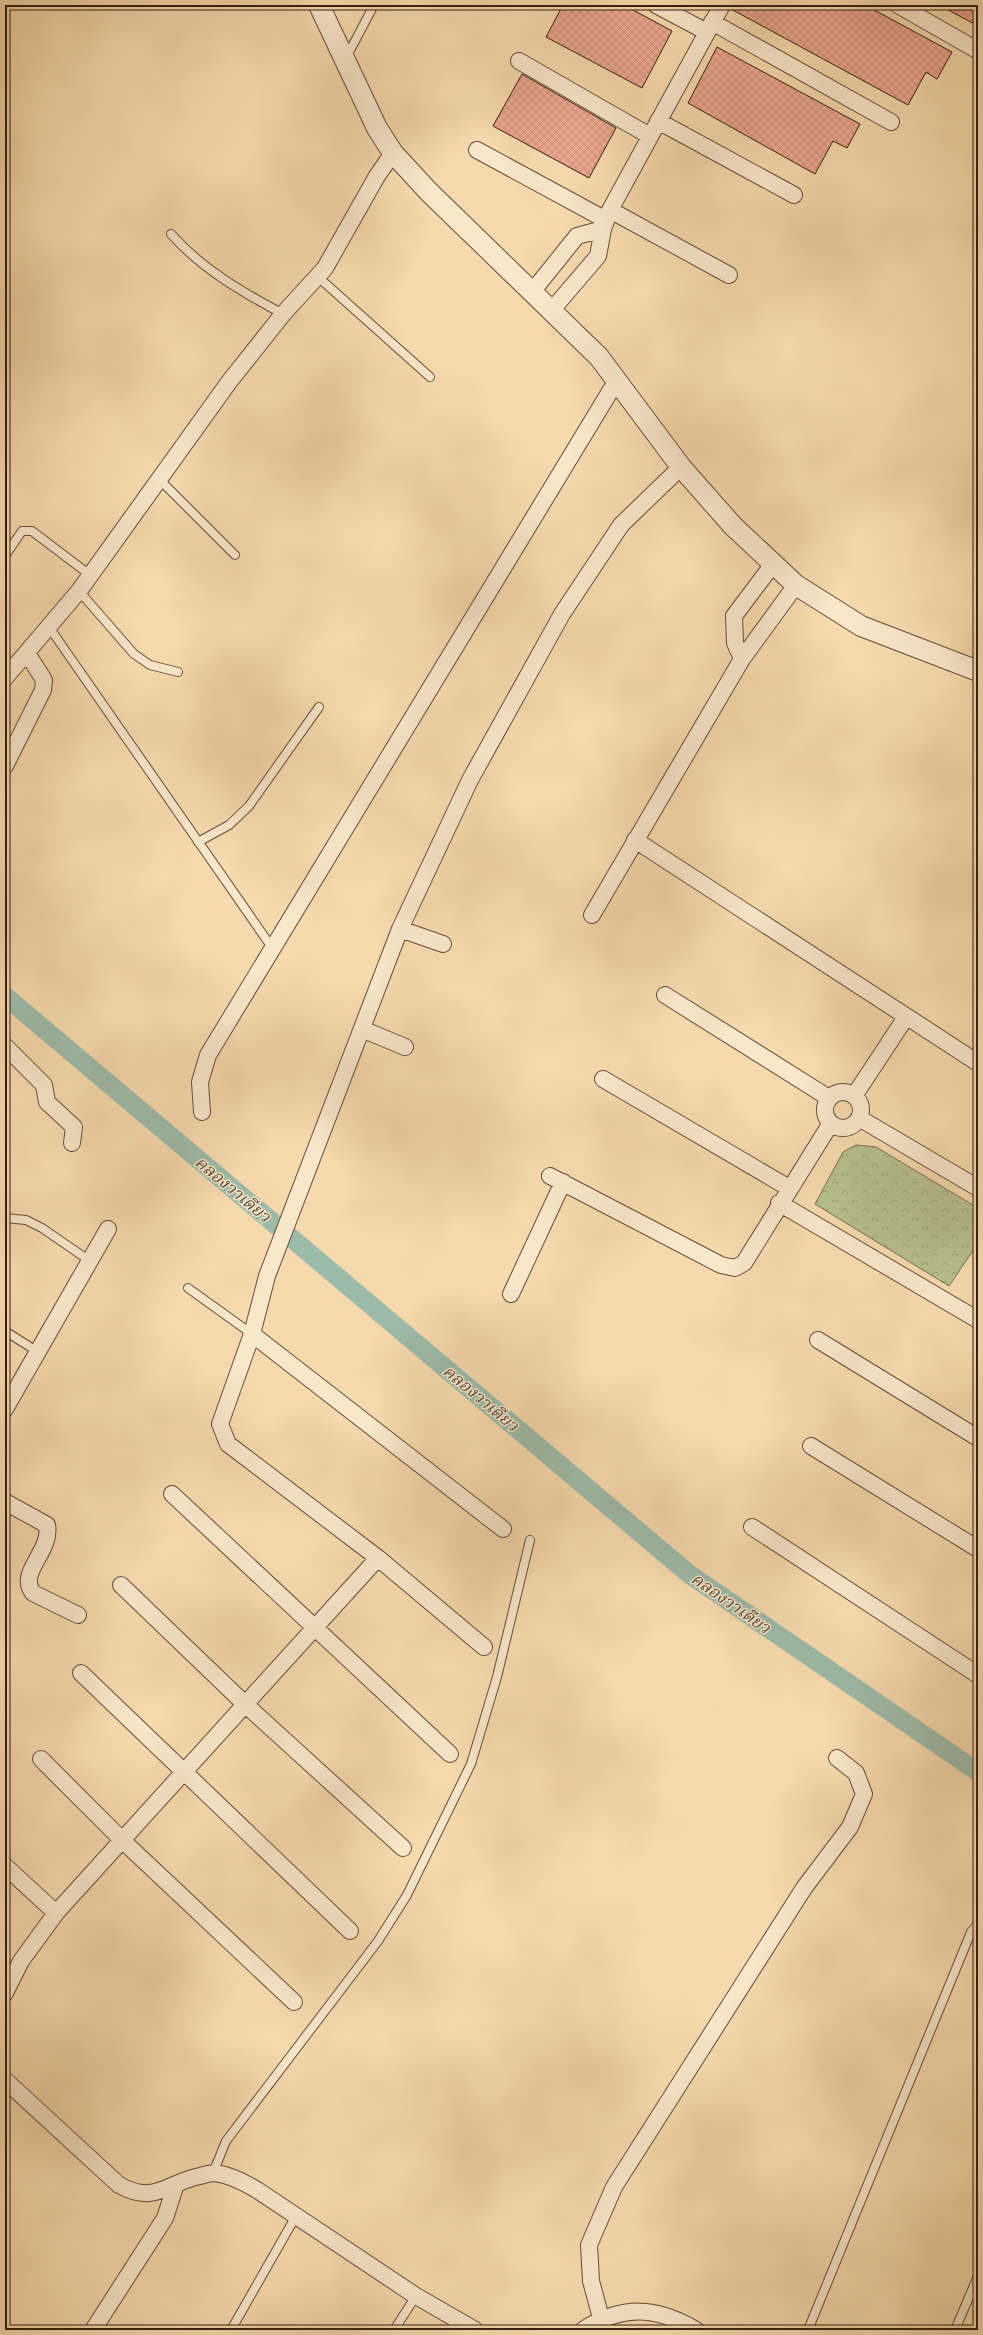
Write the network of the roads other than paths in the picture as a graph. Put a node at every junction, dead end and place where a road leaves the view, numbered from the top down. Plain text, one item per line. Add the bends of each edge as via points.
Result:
1 (319, 5) edge
2 (374, 5) edge
3 (656, 5) edge
4 (722, 5) edge
5 (898, 5) edge
6 (710, 27) junction
7 (975, 49) dead end
8 (345, 60) junction
9 (519, 61) dead end
10 (658, 121) junction
11 (891, 122) dead end
12 (650, 136) junction
13 (477, 150) dead end
14 (393, 153) junction
15 (794, 195) dead end
16 (606, 220) junction
17 (171, 234) dead end
18 (729, 275) dead end
19 (317, 276) junction
20 (532, 292) junction
21 (551, 311) junction
22 (283, 314) junction
23 (430, 377) dead end
24 (617, 380) junction
25 (681, 467) junction
26 (160, 479) junction
27 (235, 555) dead end
28 (5, 556) edge
29 (774, 564) junction
30 (90, 575) junction
31 (796, 585) junction
32 (79, 591) junction
33 (49, 627) junction
34 (26, 654) junction
35 (742, 659) junction
36 (8, 669) edge
37 (978, 671) edge
38 (178, 672) dead end
39 (319, 707) dead end
40 (5, 766) edge
41 (635, 840) junction
42 (198, 842) junction
43 (592, 915) dead end
44 (400, 929) junction
45 (443, 944) dead end
46 (273, 949) junction
47 (665, 995) dead end
48 (906, 1017) junction
49 (362, 1029) junction
50 (5, 1046) edge
51 (405, 1047) dead end
52 (978, 1063) edge
53 (603, 1079) dead end
54 (854, 1096) junction
55 (829, 1098) junction
56 (202, 1112) dead end
57 (859, 1118) junction
58 (831, 1123) junction
59 (72, 1143) dead end
60 (789, 1188) junction
61 (978, 1188) edge
62 (779, 1203) junction
63 (5, 1218) edge
64 (108, 1229) dead end
65 (90, 1261) junction
66 (188, 1288) dead end
67 (511, 1294) dead end
68 (978, 1320) edge
69 (5, 1331) edge
70 (252, 1334) junction
71 (818, 1340) dead end
72 (38, 1352) junction
73 (5, 1409) edge
74 (978, 1438) edge
75 (811, 1446) dead end
76 (172, 1494) dead end
77 (5, 1502) edge
78 (752, 1527) dead end
79 (503, 1530) dead end
80 (530, 1540) dead end
81 (978, 1549) edge
82 (378, 1558) junction
83 (121, 1585) dead end
84 (78, 1614) dead end
85 (314, 1628) junction
86 (484, 1647) dead end
87 (81, 1673) dead end
88 (978, 1676) edge
89 (247, 1706) junction
90 (450, 1754) dead end
91 (838, 1758) dead end
92 (41, 1759) dead end
93 (184, 1774) junction
94 (123, 1841) junction
95 (402, 1848) dead end
96 (5, 1866) edge
97 (56, 1914) junction
98 (978, 1924) edge
99 (350, 1931) dead end
100 (5, 1993) edge
101 (294, 2002) dead end
102 (5, 2080) edge
103 (214, 2173) junction
104 (176, 2184) junction
105 (296, 2216) junction
106 (978, 2276) edge
107 (416, 2296) junction
108 (601, 2318) junction
109 (93, 2330) edge
110 (231, 2330) edge
111 (394, 2330) edge
112 (475, 2330) edge
113 (583, 2330) edge
114 (696, 2330) edge
115 (808, 2330) edge
116 (955, 2330) edge

1 - 8 street
2 - 8 lane
3 - 6 street
4 - 6 street
5 - 7 street
6 - 10 street
6 - 11 street
8 - 14 street via 377,128
9 - 12 street
10 - 12 street
10 - 15 street
12 - 16 street
13 - 16 street
14 - 19 street via 377,176 325,268
14 - 20 street via 429,192
16 - 18 street
16 - 20 street via 577,236
16 - 21 street via 598,256
17 - 22 lane via 187,252 204,265
19 - 22 street
19 - 23 lane
20 - 21 street
21 - 24 street via 599,357
22 - 26 street via 229,382
24 - 25 street
24 - 46 street
25 - 29 street via 732,526
25 - 44 street via 621,525 562,614 470,780
26 - 27 lane
26 - 30 street
28 - 30 lane via 22,531 32,531
29 - 31 street
29 - 35 street via 734,616 735,643
30 - 32 street
31 - 35 street
31 - 37 street via 861,626
32 - 33 street
32 - 38 lane via 134,654 150,665
33 - 34 street
33 - 42 lane
34 - 36 street
34 - 40 street via 44,680 42,690
35 - 41 street
39 - 42 lane via 249,806 229,825
41 - 43 street
41 - 48 street
42 - 46 lane
44 - 45 street
44 - 49 street
46 - 56 street via 208,1055 200,1082
47 - 55 street
48 - 52 street
48 - 54 street
49 - 51 street
49 - 70 street via 267,1276
50 - 59 street via 44,1085 47,1102 74,1127
53 - 60 street
54 - 55 street via 844,1092
54 - 57 street via 861,1109
55 - 58 street via 825,1108
57 - 58 street via 856,1123 846,1128
57 - 61 street
58 - 60 street
60 - 62 street
62 - 67 street via 744,1263 735,1268 721,1265 556,1179
62 - 68 street
63 - 65 lane via 26,1220 42,1228
64 - 65 street
65 - 72 street
66 - 70 lane
69 - 72 lane
70 - 79 street
70 - 82 street via 220,1424 228,1444
71 - 74 street
72 - 73 street
75 - 81 street
76 - 85 street
77 - 84 street via 47,1525 48,1534 27,1579 29,1588 33,1594
78 - 88 street
80 - 103 lane via 497,1677 471,1764 407,1895 378,1941 226,2141
82 - 85 street
82 - 86 street
83 - 89 street
85 - 89 street
85 - 90 street
87 - 93 street
89 - 93 street
89 - 95 street
91 - 108 street via 856,1773 864,1794 850,1827 804,1888 614,2187 589,2245 592,2281
92 - 94 street
93 - 94 street
93 - 99 street
94 - 97 street
94 - 101 street
96 - 97 street
97 - 100 street via 22,1961
98 - 115 lane via 971,1932
102 - 104 street via 119,2185 134,2193 154,2193
103 - 104 street
103 - 105 street via 237,2178
104 - 109 street via 165,2218
105 - 107 street
105 - 110 lane
106 - 116 lane
107 - 111 lane
107 - 112 street
108 - 113 street
108 - 114 street via 620,2313 647,2311 683,2322

